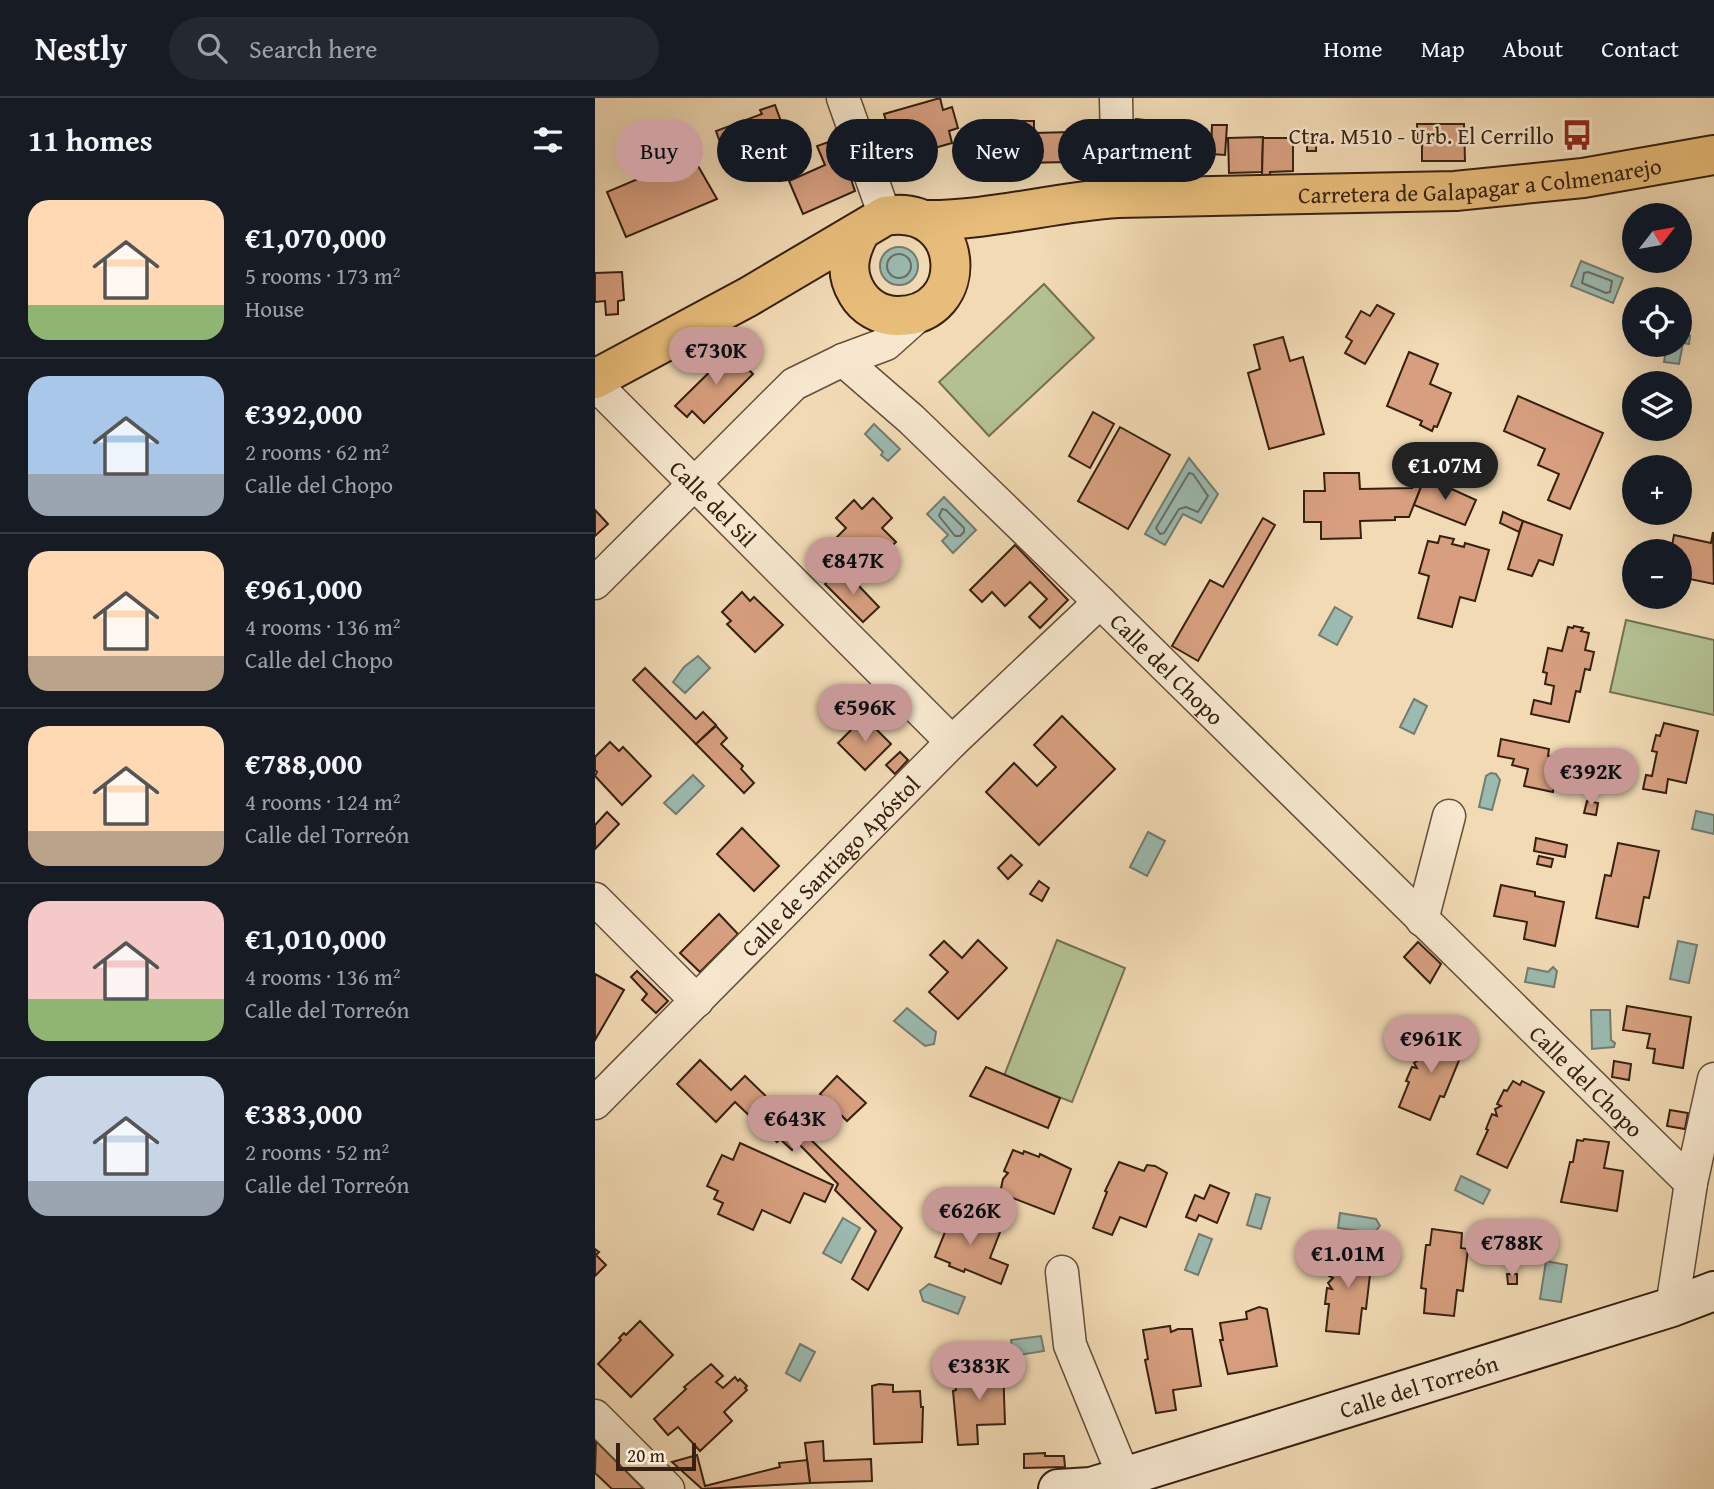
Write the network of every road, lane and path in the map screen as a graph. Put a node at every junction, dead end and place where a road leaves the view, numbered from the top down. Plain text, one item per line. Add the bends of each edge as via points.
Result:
1 (843, 98) edge
2 (1116, 98) edge
3 (1714, 155) edge
4 (1118, 198) junction
5 (1035, 207) junction
6 (924, 220) junction
7 (873, 224) junction
8 (951, 273) junction
9 (748, 297) junction
10 (873, 316) junction
11 (830, 366) junction
12 (595, 382) edge
13 (911, 419) junction
14 (693, 483) junction
15 (595, 583) edge
16 (1100, 602) junction
17 (952, 742) junction
18 (1449, 816) dead end
19 (595, 899) edge
20 (1422, 919) junction
21 (697, 1001) junction
22 (1714, 1079) edge
23 (595, 1103) edge
24 (1692, 1183) junction
25 (1062, 1272) dead end
26 (1714, 1291) edge
27 (1672, 1307) junction
28 (595, 1416) edge
29 (1124, 1477) junction
30 (668, 1489) edge
31 (1058, 1489) edge

1 - 7 street
2 - 4 street
3 - 4 main road, Carretera de Galapagar a Colmenarejo via 1583,178 1455,191
4 - 5 main road, Carretera de Galapagar a Colmenarejo
5 - 6 main road, Carretera de Galapagar a Colmenarejo
5 - 8 main road via 988,235
6 - 7 main road via 898,214
6 - 8 main road via 949,248
7 - 9 main road
7 - 10 main road via 852,246 848,262 850,278
8 - 10 main road via 937,302 923,311 908,317
9 - 10 main road via 809,284
9 - 12 main road
10 - 11 street via 866,331
10 - 13 street, Calle del Chopo via 887,365
11 - 13 street, Calle del Chopo
11 - 14 street via 794,384
12 - 14 street, Calle del Sil
13 - 16 street, Calle del Chopo
14 - 15 street
14 - 17 street, Calle del Sil
16 - 17 street, Calle de Santiago Apóstol
16 - 20 street, Calle del Chopo
17 - 21 street, Calle de Santiago Apóstol
18 - 20 street
19 - 21 street
20 - 24 street, Calle del Chopo
21 - 23 street, Calle de Santiago Apóstol
22 - 24 street
24 - 27 street
25 - 29 street via 1070,1345
26 - 27 street, Calle del Torreón
27 - 29 street, Calle del Torreón
28 - 30 street
29 - 31 street, Calle del Torreón via 1091,1487

